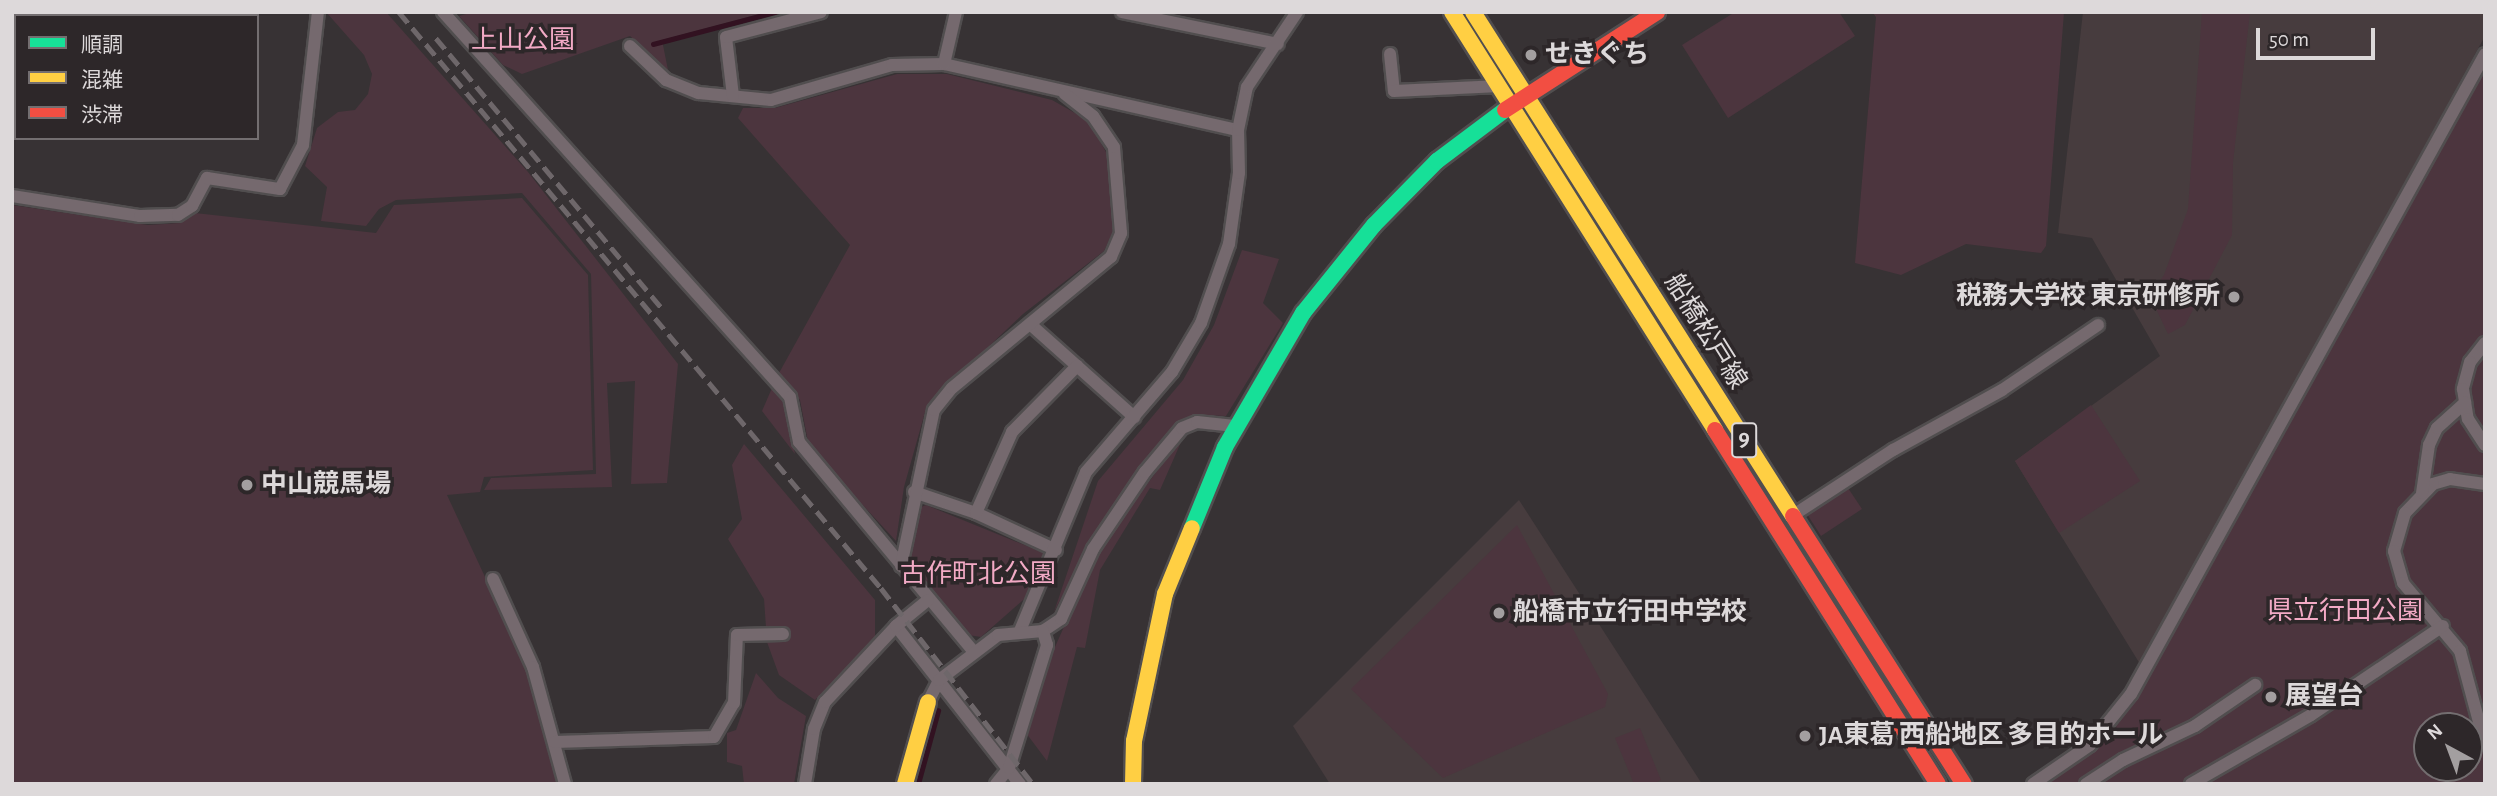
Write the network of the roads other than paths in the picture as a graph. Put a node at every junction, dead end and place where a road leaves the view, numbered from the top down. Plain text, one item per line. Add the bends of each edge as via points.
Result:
1 (318, 12) edge
2 (443, 12) edge
3 (821, 12) edge
4 (956, 12) edge
5 (1122, 12) edge
6 (1297, 12) edge
7 (1452, 12) edge
8 (1473, 12) edge
9 (1657, 12) edge
10 (1173, 16) edge
11 (1634, 18) edge
12 (1278, 44) junction
13 (631, 46) dead end
14 (1390, 54) dead end
15 (2485, 54) edge
16 (944, 64) junction
17 (1500, 86) junction
18 (1061, 91) junction
19 (1526, 95) junction
20 (733, 96) junction
21 (1512, 105) junction
22 (1238, 130) junction
23 (12, 196) edge
24 (1030, 324) junction
25 (2098, 325) dead end
26 (2485, 343) edge
27 (1077, 366) junction
28 (2465, 403) junction
29 (1134, 417) junction
30 (1235, 426) junction
31 (2485, 445) edge
32 (2485, 484) edge
33 (914, 492) junction
34 (2422, 493) junction
35 (976, 513) junction
36 (1792, 516) junction
37 (1056, 550) junction
38 (901, 566) junction
39 (493, 579) dead end
40 (928, 600) junction
41 (896, 626) junction
42 (2443, 626) junction
43 (1043, 631) junction
44 (1019, 633) junction
45 (783, 634) dead end
46 (973, 651) junction
47 (939, 680) junction
48 (2255, 685) dead end
49 (928, 702) joint
50 (555, 742) junction
51 (2485, 744) edge
52 (1009, 768) junction
53 (565, 784) edge
54 (805, 784) edge
55 (905, 784) edge
56 (996, 784) edge
57 (1020, 784) edge
58 (1133, 784) edge
59 (1938, 784) edge
60 (1964, 784) edge
61 (2033, 784) edge
62 (2086, 784) edge
63 (2191, 784) edge

1 - 23 street via 303,145 280,190 206,178 192,206 178,215 140,216
2 - 38 street via 790,397 799,442
3 - 20 street via 726,37
4 - 16 street
5 - 10 street
6 - 12 street
7 - 17 main road, 船橋松戸線 / 9
8 - 19 main road, 船橋松戸線 / 9
9 - 11 main road
10 - 12 street
11 - 19 main road
12 - 22 street via 1247,88
13 - 20 street via 666,80 699,93
14 - 17 street via 1394,91
15 - 61 street via 2131,695 2090,745
16 - 18 street
16 - 20 street via 892,65 771,100
17 - 21 main road, 船橋松戸線 / 9
18 - 22 street
18 - 24 street via 1093,116 1114,147 1121,233 1111,257
19 - 21 main road
19 - 36 main road, 船橋松戸線 / 9
21 - 30 main road via 1437,161 1374,225 1303,313
21 - 59 main road, 船橋松戸線 / 9
22 - 29 street via 1236,198 1229,244 1215,286 1172,372
24 - 27 street
24 - 33 street via 952,388 934,410
25 - 36 street via 2002,390 1893,450
26 - 28 street via 2470,362 2463,390
27 - 29 street
27 - 35 street via 1012,432
28 - 31 street via 2468,419
28 - 34 street via 2437,428 2429,445
29 - 37 street via 1086,472
30 - 43 street via 1197,422 1182,428 1145,472 1093,549 1061,619
30 - 58 main road via 1166,594 1134,741
32 - 34 street via 2450,479
33 - 35 street
33 - 38 street
34 - 42 street via 2398,532 2396,568 2417,602
35 - 37 street
36 - 60 main road, 船橋松戸線 / 9
37 - 44 street
38 - 40 street
39 - 50 street via 533,667
40 - 41 street
40 - 46 street
41 - 47 street
41 - 54 street via 825,702 814,729
42 - 51 street via 2469,669 2478,730
42 - 63 street via 2311,715
43 - 44 street
43 - 52 street via 1047,645
44 - 46 street via 998,635
45 - 50 street via 737,635 734,704 714,737
46 - 47 street
47 - 49 street
47 - 52 street
48 - 62 street via 2195,726 2123,760
49 - 55 main road
50 - 53 street
52 - 56 street
52 - 57 street

